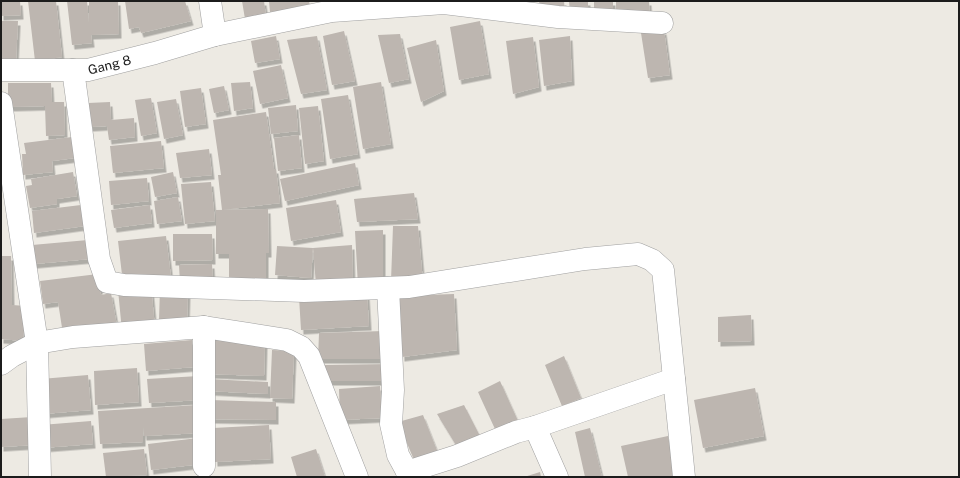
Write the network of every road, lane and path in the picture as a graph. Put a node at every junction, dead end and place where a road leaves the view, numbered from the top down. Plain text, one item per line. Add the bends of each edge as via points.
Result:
1 (210, 1) edge
2 (662, 23) dead end
3 (215, 35) junction
4 (1, 70) edge
5 (73, 70) junction
6 (1, 103) edge
7 (388, 288) junction
8 (204, 327) junction
9 (38, 343) junction
10 (1, 364) edge
11 (674, 379) junction
12 (535, 427) junction
13 (204, 466) dead end
14 (408, 475) edge
15 (40, 477) edge
16 (357, 477) edge
17 (557, 477) edge
18 (684, 477) edge

1 - 3 street
2 - 3 street, Gang 8 via 558,17 444,3 332,11
3 - 5 street, Gang 8 via 88,70
4 - 5 street, Gang 8
5 - 7 street via 99,260 107,282 124,285 304,291
6 - 9 street
7 - 11 street via 409,287 585,259 638,254 652,260 662,270
7 - 14 street via 391,424 398,455
8 - 9 street via 73,337
8 - 13 street
8 - 16 street via 287,340 301,347 309,356
9 - 10 street
9 - 15 street
11 - 12 street
11 - 18 street
12 - 14 street via 516,432
12 - 17 street

